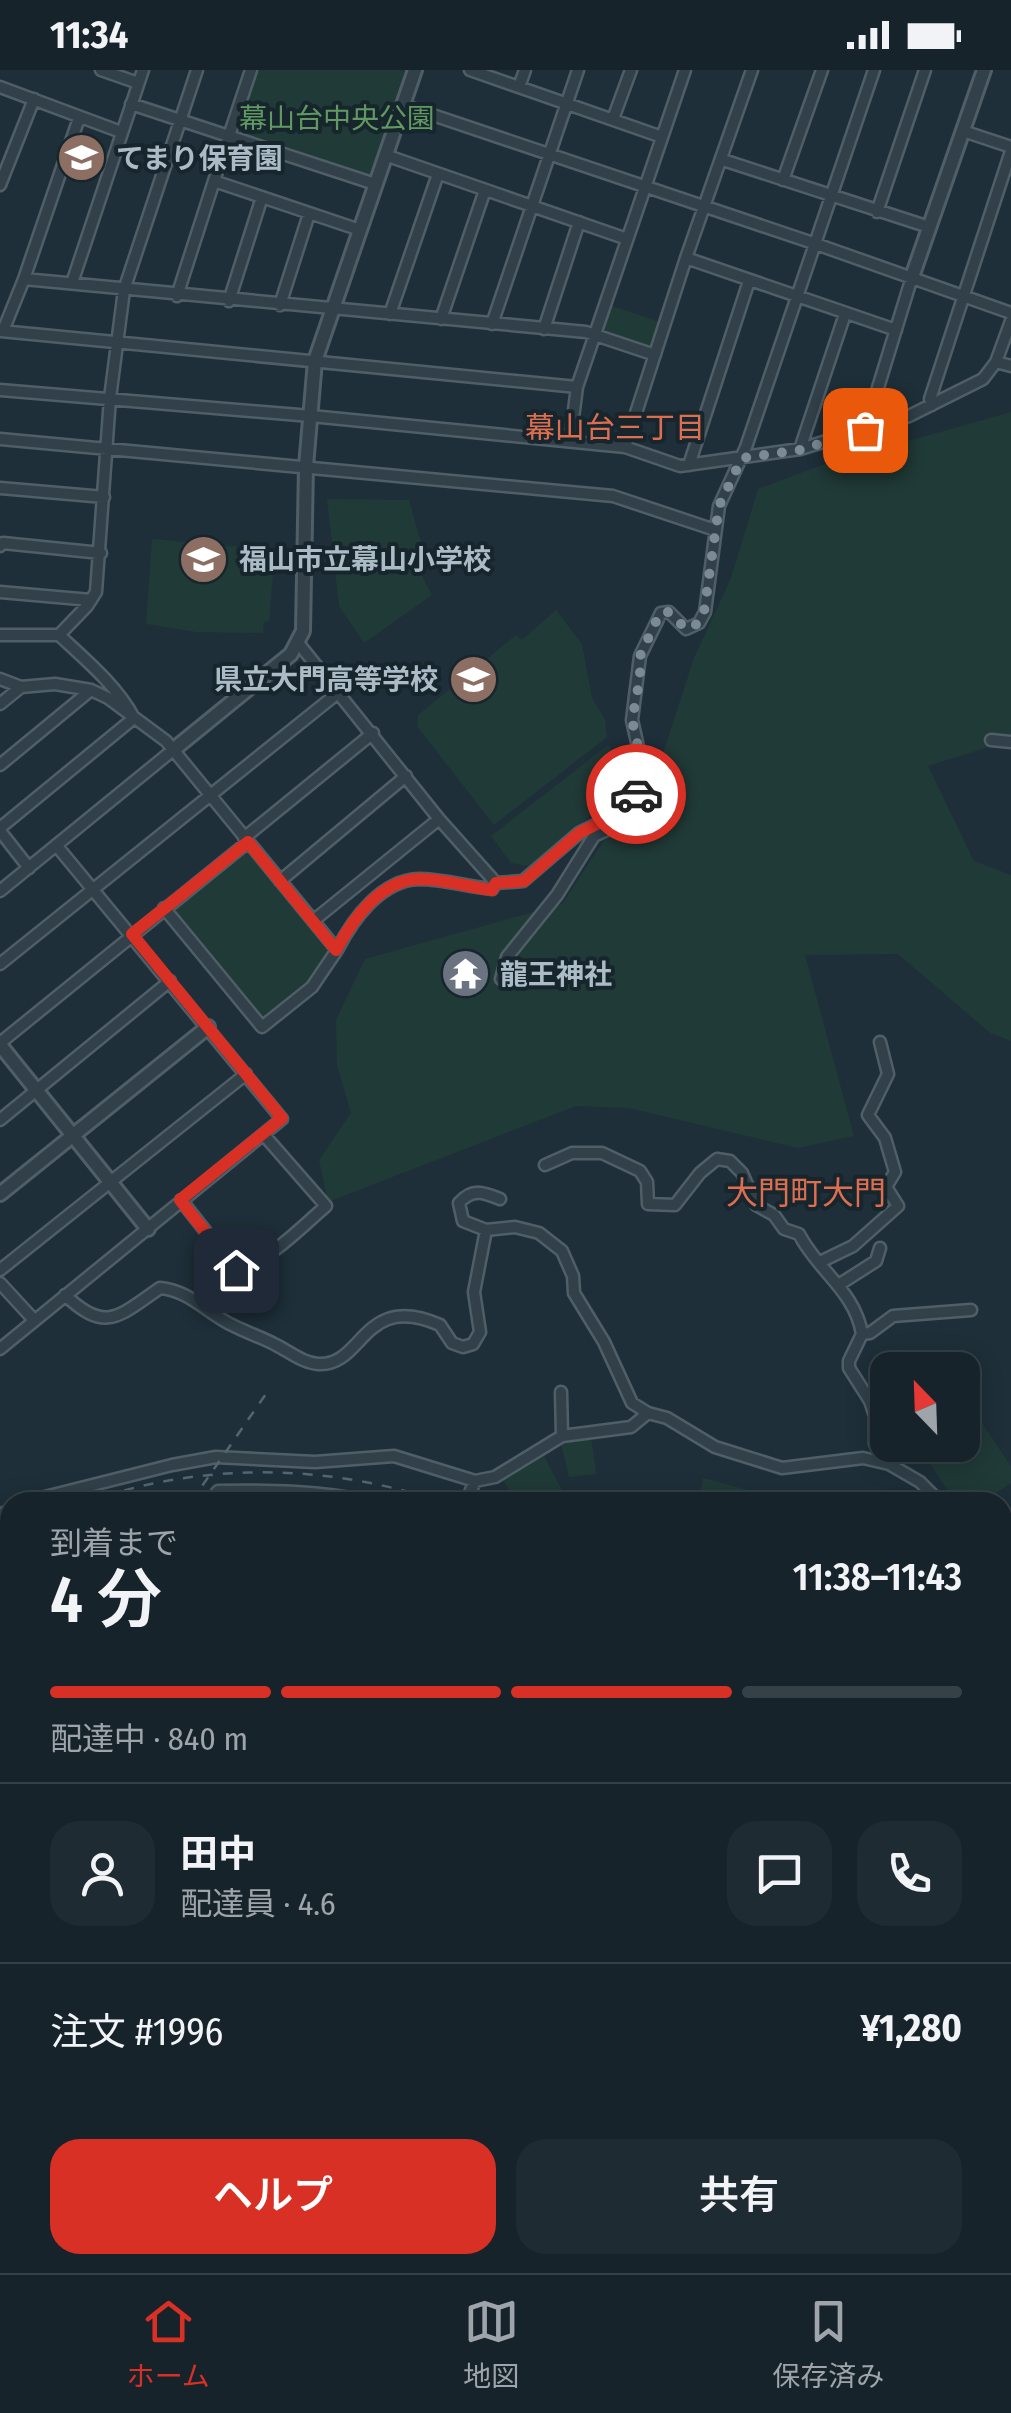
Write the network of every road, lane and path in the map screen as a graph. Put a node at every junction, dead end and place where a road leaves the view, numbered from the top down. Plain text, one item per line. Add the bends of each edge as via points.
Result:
1 (100, 70) edge
2 (142, 70) edge
3 (197, 70) edge
4 (251, 70) edge
5 (414, 70) edge
6 (471, 70) edge
7 (525, 70) edge
8 (578, 70) edge
9 (631, 70) edge
10 (686, 70) edge
11 (752, 70) edge
12 (822, 70) edge
13 (874, 70) edge
14 (925, 70) edge
15 (984, 70) edge
16 (138, 83) junction
17 (0, 87) edge
18 (519, 87) junction
19 (34, 100) junction
20 (566, 103) junction
21 (131, 104) junction
22 (403, 106) junction
23 (80, 118) junction
24 (182, 120) junction
25 (613, 120) junction
26 (963, 131) junction
27 (120, 132) junction
28 (228, 134) junction
29 (662, 137) junction
30 (1011, 149) edge
31 (385, 155) junction
32 (548, 155) junction
33 (723, 160) junction
34 (438, 174) junction
35 (783, 180) junction
36 (214, 181) junction
37 (375, 184) junction
38 (0, 185) edge
39 (646, 187) junction
40 (485, 190) junction
41 (833, 196) junction
42 (262, 197) junction
43 (531, 206) junction
44 (706, 206) junction
45 (877, 212) junction
46 (309, 214) junction
47 (579, 222) junction
48 (929, 227) junction
49 (360, 230) junction
50 (627, 239) junction
51 (816, 244) junction
52 (686, 258) junction
53 (912, 278) junction
54 (24, 279) junction
55 (749, 281) junction
56 (72, 283) junction
57 (124, 290) junction
58 (177, 296) junction
59 (796, 296) junction
60 (963, 297) junction
61 (229, 300) junction
62 (280, 305) junction
63 (332, 308) junction
64 (1011, 313) edge
65 (390, 314) junction
66 (844, 314) junction
67 (441, 319) junction
68 (1011, 321) edge
69 (492, 324) junction
70 (544, 329) junction
71 (896, 330) junction
72 (2, 331) edge
73 (594, 334) junction
74 (118, 342) junction
75 (654, 355) junction
76 (315, 361) junction
77 (996, 362) junction
78 (1011, 366) edge
79 (577, 386) junction
80 (0, 390) edge
81 (110, 398) junction
82 (932, 406) junction
83 (311, 416) junction
84 (865, 430) junction
85 (0, 439) edge
86 (570, 441) junction
87 (625, 447) junction
88 (107, 450) junction
89 (800, 450) junction
90 (742, 458) junction
91 (689, 464) junction
92 (306, 466) junction
93 (0, 488) edge
94 (104, 498) junction
95 (715, 530) junction
96 (0, 546) edge
97 (101, 552) junction
98 (0, 592) edge
99 (91, 600) junction
100 (0, 635) edge
101 (59, 636) junction
102 (300, 644) junction
103 (0, 679) edge
104 (21, 687) junction
105 (91, 690) junction
106 (339, 692) junction
107 (0, 704) edge
108 (134, 718) junction
109 (373, 733) junction
110 (992, 740) dead end
111 (1011, 742) edge
112 (173, 750) junction
113 (0, 765) edge
114 (406, 776) junction
115 (642, 784) junction
116 (210, 796) junction
117 (438, 818) junction
118 (0, 829) edge
119 (246, 840) junction
120 (56, 844) junction
121 (29, 868) junction
122 (280, 881) junction
123 (496, 883) junction
124 (95, 888) junction
125 (0, 891) edge
126 (164, 908) junction
127 (313, 921) junction
128 (132, 934) junction
129 (336, 950) junction
130 (0, 964) edge
131 (501, 978) dead end
132 (170, 981) junction
133 (208, 1027) junction
134 (880, 1042) dead end
135 (0, 1044) edge
136 (246, 1074) junction
137 (36, 1090) junction
138 (0, 1120) edge
139 (264, 1135) junction
140 (74, 1136) junction
141 (545, 1164) dead end
142 (112, 1184) junction
143 (0, 1194) edge
144 (500, 1199) dead end
145 (180, 1200) junction
146 (148, 1229) junction
147 (486, 1230) junction
148 (880, 1248) dead end
149 (820, 1262) junction
150 (0, 1270) edge
151 (0, 1282) edge
152 (840, 1284) junction
153 (65, 1295) junction
154 (971, 1310) dead end
155 (34, 1320) junction
156 (862, 1334) junction
157 (0, 1349) edge
158 (561, 1392) dead end
159 (648, 1413) junction
160 (562, 1436) junction
161 (889, 1464) junction
162 (475, 1481) junction
163 (63, 1492) edge
164 (470, 1492) edge
165 (930, 1492) edge

1 - 16 street
2 - 16 street
3 - 24 street
4 - 28 street
5 - 22 street
6 - 18 street
7 - 18 street
8 - 20 street
9 - 25 street
10 - 29 street
11 - 33 street
12 - 35 street
13 - 41 street
14 - 45 street
15 - 26 street
16 - 21 street
17 - 19 street
18 - 20 street
19 - 23 street
19 - 38 street
20 - 25 street
20 - 32 street
21 - 24 street
21 - 27 street
22 - 31 street
22 - 32 street
23 - 27 street
23 - 54 street
24 - 28 street
24 - 57 street
25 - 29 street
26 - 30 street
26 - 48 street
27 - 56 street
28 - 36 street
28 - 37 street
29 - 39 street
30 - 60 street
31 - 34 street
31 - 37 street
32 - 39 street
32 - 43 street
33 - 35 street
33 - 44 street
34 - 40 street
34 - 65 street
35 - 41 street
36 - 42 street
36 - 58 street
37 - 49 street
39 - 44 street
39 - 50 street
40 - 43 street
40 - 67 street
41 - 45 street
41 - 51 street
42 - 46 street
42 - 61 street
43 - 47 street
43 - 69 street
44 - 51 street
44 - 52 street
45 - 48 street
46 - 49 street
46 - 62 street
47 - 50 street
47 - 70 street
48 - 53 street
49 - 63 street
50 - 73 street
51 - 53 street
51 - 59 street
52 - 55 street
52 - 75 street
53 - 60 street
53 - 71 street
54 - 56 street
54 - 72 street
55 - 59 street
55 - 91 street
56 - 57 street
57 - 58 street
57 - 74 street
58 - 61 street
59 - 66 street
59 - 90 street
60 - 64 street
60 - 82 street
61 - 62 street
62 - 63 street
63 - 65 street
63 - 76 street
65 - 67 street
66 - 71 street
66 - 89 street
67 - 69 street
68 - 77 street
69 - 70 street
70 - 73 street
71 - 84 street
72 - 74 street
73 - 75 street
73 - 79 street
74 - 76 street
74 - 81 street
75 - 87 street
76 - 79 street
76 - 83 street
77 - 78 street
77 - 82 street via 989,375
79 - 86 street
80 - 81 street
81 - 83 street
81 - 88 street
82 - 84 street
83 - 86 street
83 - 92 street
84 - 89 street
85 - 88 street
86 - 87 street
87 - 91 street
88 - 92 street
88 - 94 street
89 - 90 street
90 - 91 street
90 - 95 street
92 - 95 street via 613,496
92 - 102 street
93 - 94 street
94 - 97 street
95 - 115 street via 699,623 686,629 669,612 660,613 640,656 632,720
96 - 97 street
97 - 99 street
98 - 99 street
99 - 101 street
100 - 101 street
101 - 108 street
102 - 106 street
102 - 112 street
103 - 104 street
104 - 105 street
104 - 107 street
105 - 108 street
105 - 113 street
106 - 109 street
106 - 116 street
108 - 112 street
108 - 118 street
109 - 114 street
109 - 119 street
110 - 111 street
112 - 116 street
112 - 120 street
114 - 117 street
114 - 122 street
115 - 123 street via 627,809 579,833 524,881
115 - 131 street via 626,821 594,836 557,895 506,956
116 - 119 street
116 - 124 street
117 - 123 street
117 - 127 street
118 - 121 street
119 - 122 street
119 - 126 street
120 - 121 street
120 - 124 street
121 - 125 street
122 - 127 street
123 - 129 street via 492,890 400,882 354,919
124 - 128 street
124 - 130 street
126 - 128 street
126 - 129 street via 262,1028 312,987
127 - 129 street
128 - 132 street
128 - 135 street
132 - 133 street
132 - 137 street
133 - 136 street
133 - 140 street
134 - 149 street via 888,1074 868,1115 886,1138 895,1172 886,1186 898,1206 852,1246
135 - 137 street
136 - 139 street via 282,1118
136 - 142 street
137 - 138 street
137 - 140 street
139 - 145 street
139 - 145 street via 326,1206 286,1242 236,1270
140 - 142 street
140 - 143 street
141 - 149 street via 572,1152 602,1153 640,1171 648,1204 675,1205 717,1159 730,1161 756,1205 799,1234
142 - 146 street
142 - 150 street
144 - 147 street via 476,1191 459,1204 463,1221
145 - 146 street
146 - 153 street
147 - 153 street via 474,1292 480,1332 463,1348 440,1325 407,1316 363,1333 340,1360 311,1364 231,1326 180,1290 160,1288 108,1318 86,1315
147 - 159 street via 539,1233 562,1251 574,1293 632,1402
148 - 152 street via 876,1260
149 - 152 street
151 - 155 street
152 - 156 street
153 - 155 street
154 - 156 street via 893,1316
155 - 157 street
156 - 161 street via 849,1368 870,1401 875,1444
158 - 160 street
159 - 160 street via 631,1427
159 - 161 street via 715,1447 782,1468 863,1458
160 - 162 street via 495,1477
161 - 165 street
162 - 163 street via 394,1456 315,1462 216,1458
162 - 164 street

